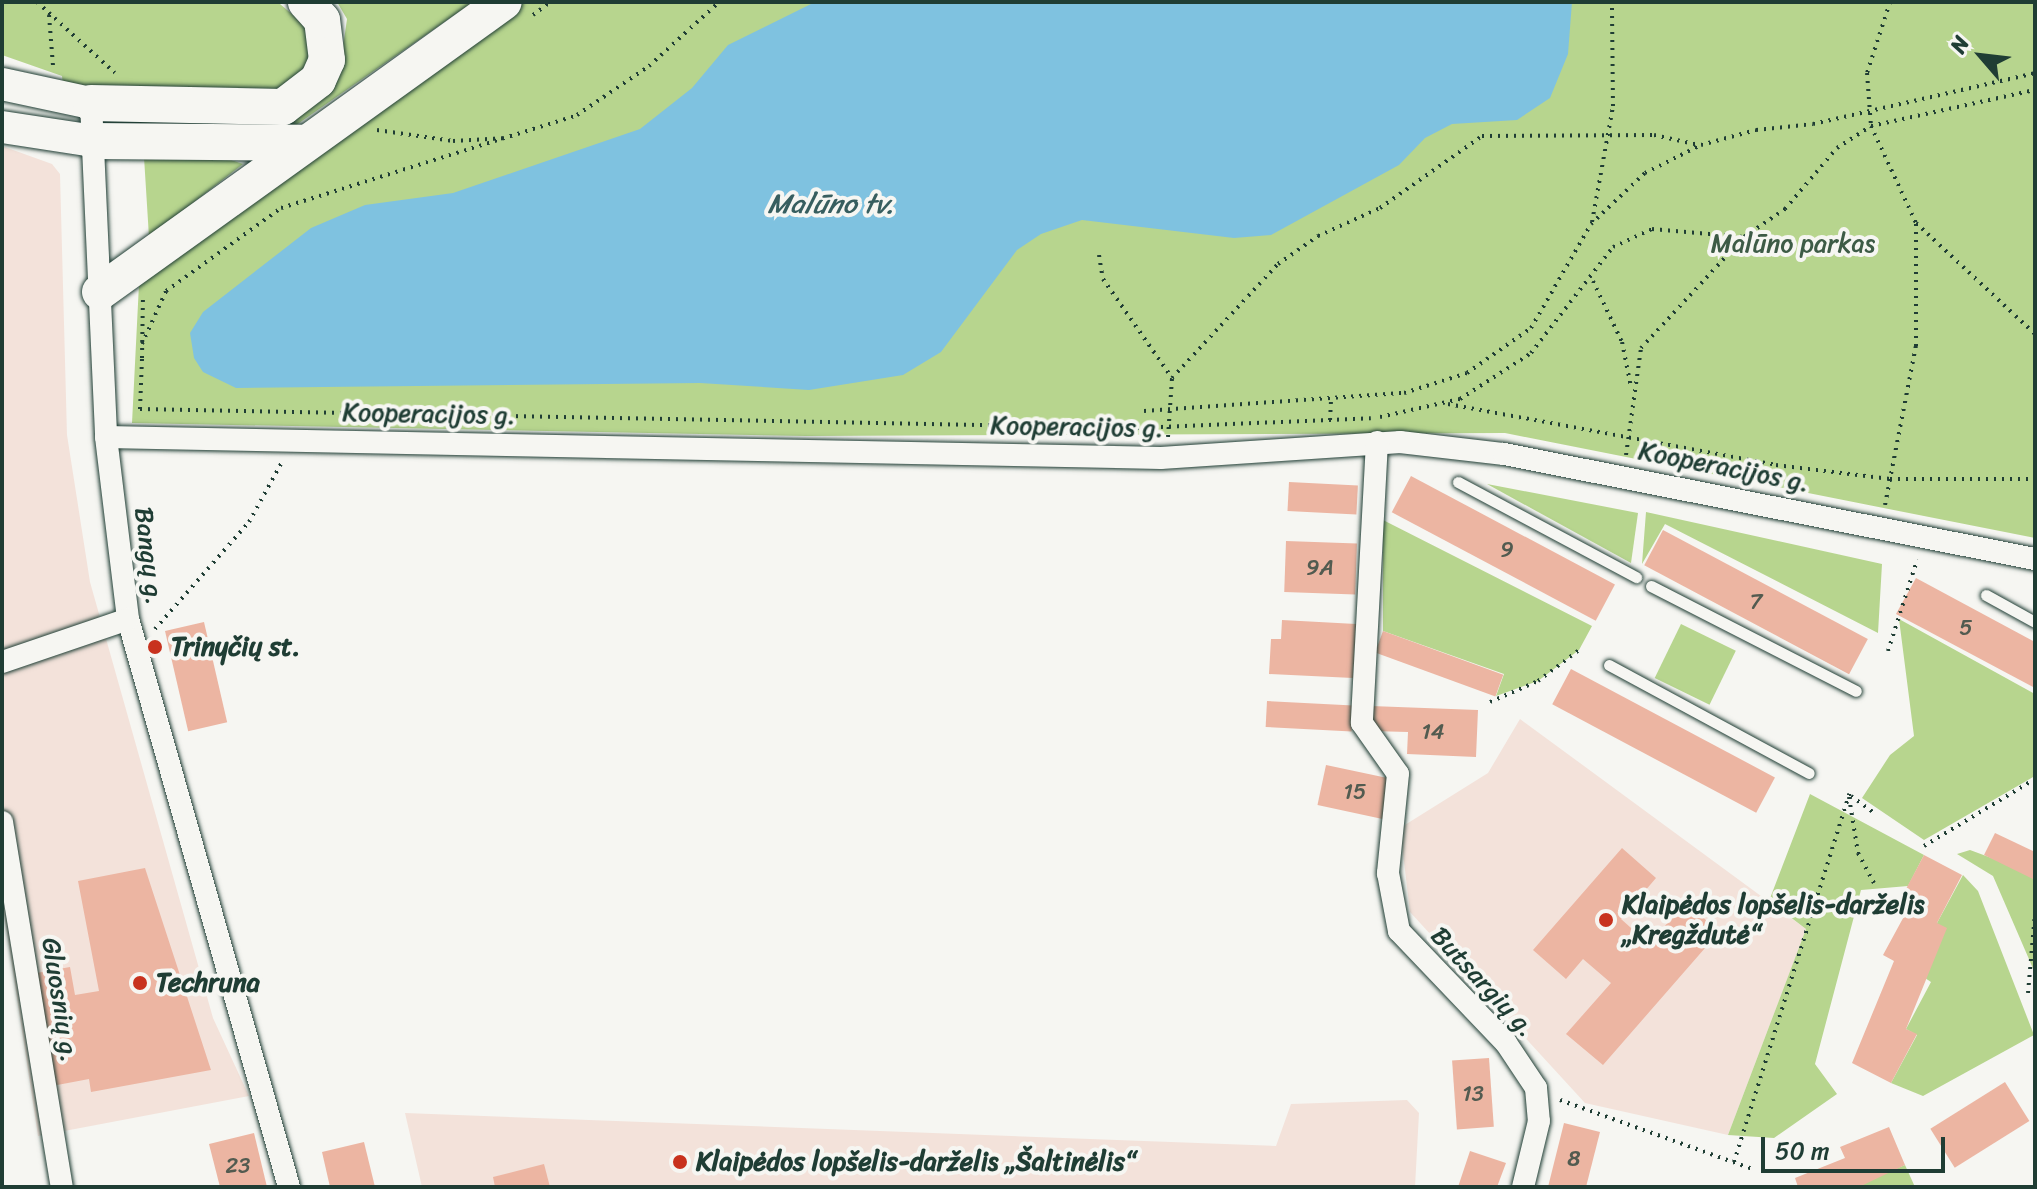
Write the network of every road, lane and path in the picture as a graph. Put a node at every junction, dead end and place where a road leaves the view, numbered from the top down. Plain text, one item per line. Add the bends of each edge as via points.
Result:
1 (37, 2) edge
2 (306, 2) edge
3 (504, 2) edge
4 (719, 2) edge
5 (1612, 2) edge
6 (1890, 2) edge
7 (2035, 73) edge
8 (2, 84) edge
9 (2035, 90) edge
10 (91, 103) junction
11 (150, 103) junction
12 (1869, 112) junction
13 (1871, 126) junction
14 (2, 127) edge
15 (374, 130) dead end
16 (1608, 134) junction
17 (515, 137) junction
18 (93, 141) junction
19 (304, 143) junction
20 (1701, 145) junction
21 (1916, 223) junction
22 (1591, 224) junction
23 (1744, 237) junction
24 (1099, 255) dead end
25 (1593, 278) junction
26 (100, 292) junction
27 (2035, 334) edge
28 (142, 344) dead end
29 (142, 359) dead end
30 (1172, 378) junction
31 (1446, 403) junction
32 (1634, 407) junction
33 (1144, 411) dead end
34 (1171, 411) junction
35 (1172, 425) junction
36 (1625, 433) junction
37 (106, 437) junction
38 (1377, 442) junction
39 (284, 455) dead end
40 (1161, 458) junction
41 (1890, 479) junction
42 (2035, 479) edge
43 (1458, 482) dead end
44 (2035, 559) edge
45 (1918, 561) dead end
46 (1636, 577) dead end
47 (1651, 586) dead end
48 (1986, 595) dead end
49 (128, 619) junction
50 (2035, 622) edge
51 (137, 648) junction
52 (1579, 650) dead end
53 (1888, 651) dead end
54 (2, 662) edge
55 (1609, 665) dead end
56 (1856, 691) dead end
57 (1490, 702) dead end
58 (1809, 773) dead end
59 (2035, 779) edge
60 (1849, 794) junction
61 (1874, 813) dead end
62 (2, 822) edge
63 (1924, 846) dead end
64 (1874, 883) dead end
65 (2035, 913) edge
66 (2028, 993) dead end
67 (1536, 1088) junction
68 (1734, 1162) junction
69 (1755, 1170) dead end
70 (62, 1187) edge
71 (289, 1187) edge
72 (1523, 1187) edge

1 - 11 path
2 - 11 main road via 322,20 327,48 318,80 302,97 283,107
3 - 19 main road
4 - 17 path via 605,99
5 - 16 path via 1616,68
6 - 12 path via 1867,73
7 - 12 path
8 - 10 main road
9 - 13 path
10 - 11 main road
10 - 18 street, Bangų g.
12 - 13 path
12 - 20 path
13 - 21 path
13 - 23 path via 1837,148 1785,209
14 - 18 main road
15 - 17 path via 453,141
16 - 20 path
16 - 22 path
16 - 30 path via 1482,136 1380,208 1278,264
17 - 28 path via 281,208 166,291
18 - 19 main road
18 - 26 street, Bangų g.
19 - 26 main road
20 - 22 path via 1645,173
21 - 27 path
21 - 41 path via 1916,346
22 - 34 path via 1531,328 1467,373 1404,393
23 - 25 path via 1652,229 1613,247
23 - 32 path via 1641,348
24 - 30 path via 1103,279
25 - 31 path via 1531,353
25 - 32 path via 1598,303 1622,342
26 - 37 street, Bangų g.
29 - 35 path via 140,409
30 - 34 path
31 - 35 path via 1380,417
31 - 36 path
32 - 36 path
33 - 34 path
34 - 35 path
35 - 40 path
36 - 41 path via 1716,456
37 - 40 street, Kooperacijos g.
37 - 49 street, Bangų g.
38 - 40 street, Kooperacijos g.
38 - 44 street, Kooperacijos g. via 1504,454
38 - 67 street, Butsargių g. via 1362,723 1398,774 1388,860 1399,931 1506,1043
39 - 51 path via 249,522
41 - 42 path
43 - 46 lane
45 - 53 path
47 - 56 lane
48 - 50 lane
49 - 51 street, Bangų g.
49 - 54 street
51 - 71 street, Bangų g.
52 - 57 path via 1538,681
55 - 58 lane
59 - 63 path
60 - 61 path
60 - 64 path via 1858,853
60 - 68 path
62 - 70 street, Gluosnių g.
65 - 66 path
67 - 68 path via 1583,1112
67 - 72 street via 1539,1121
68 - 69 path

